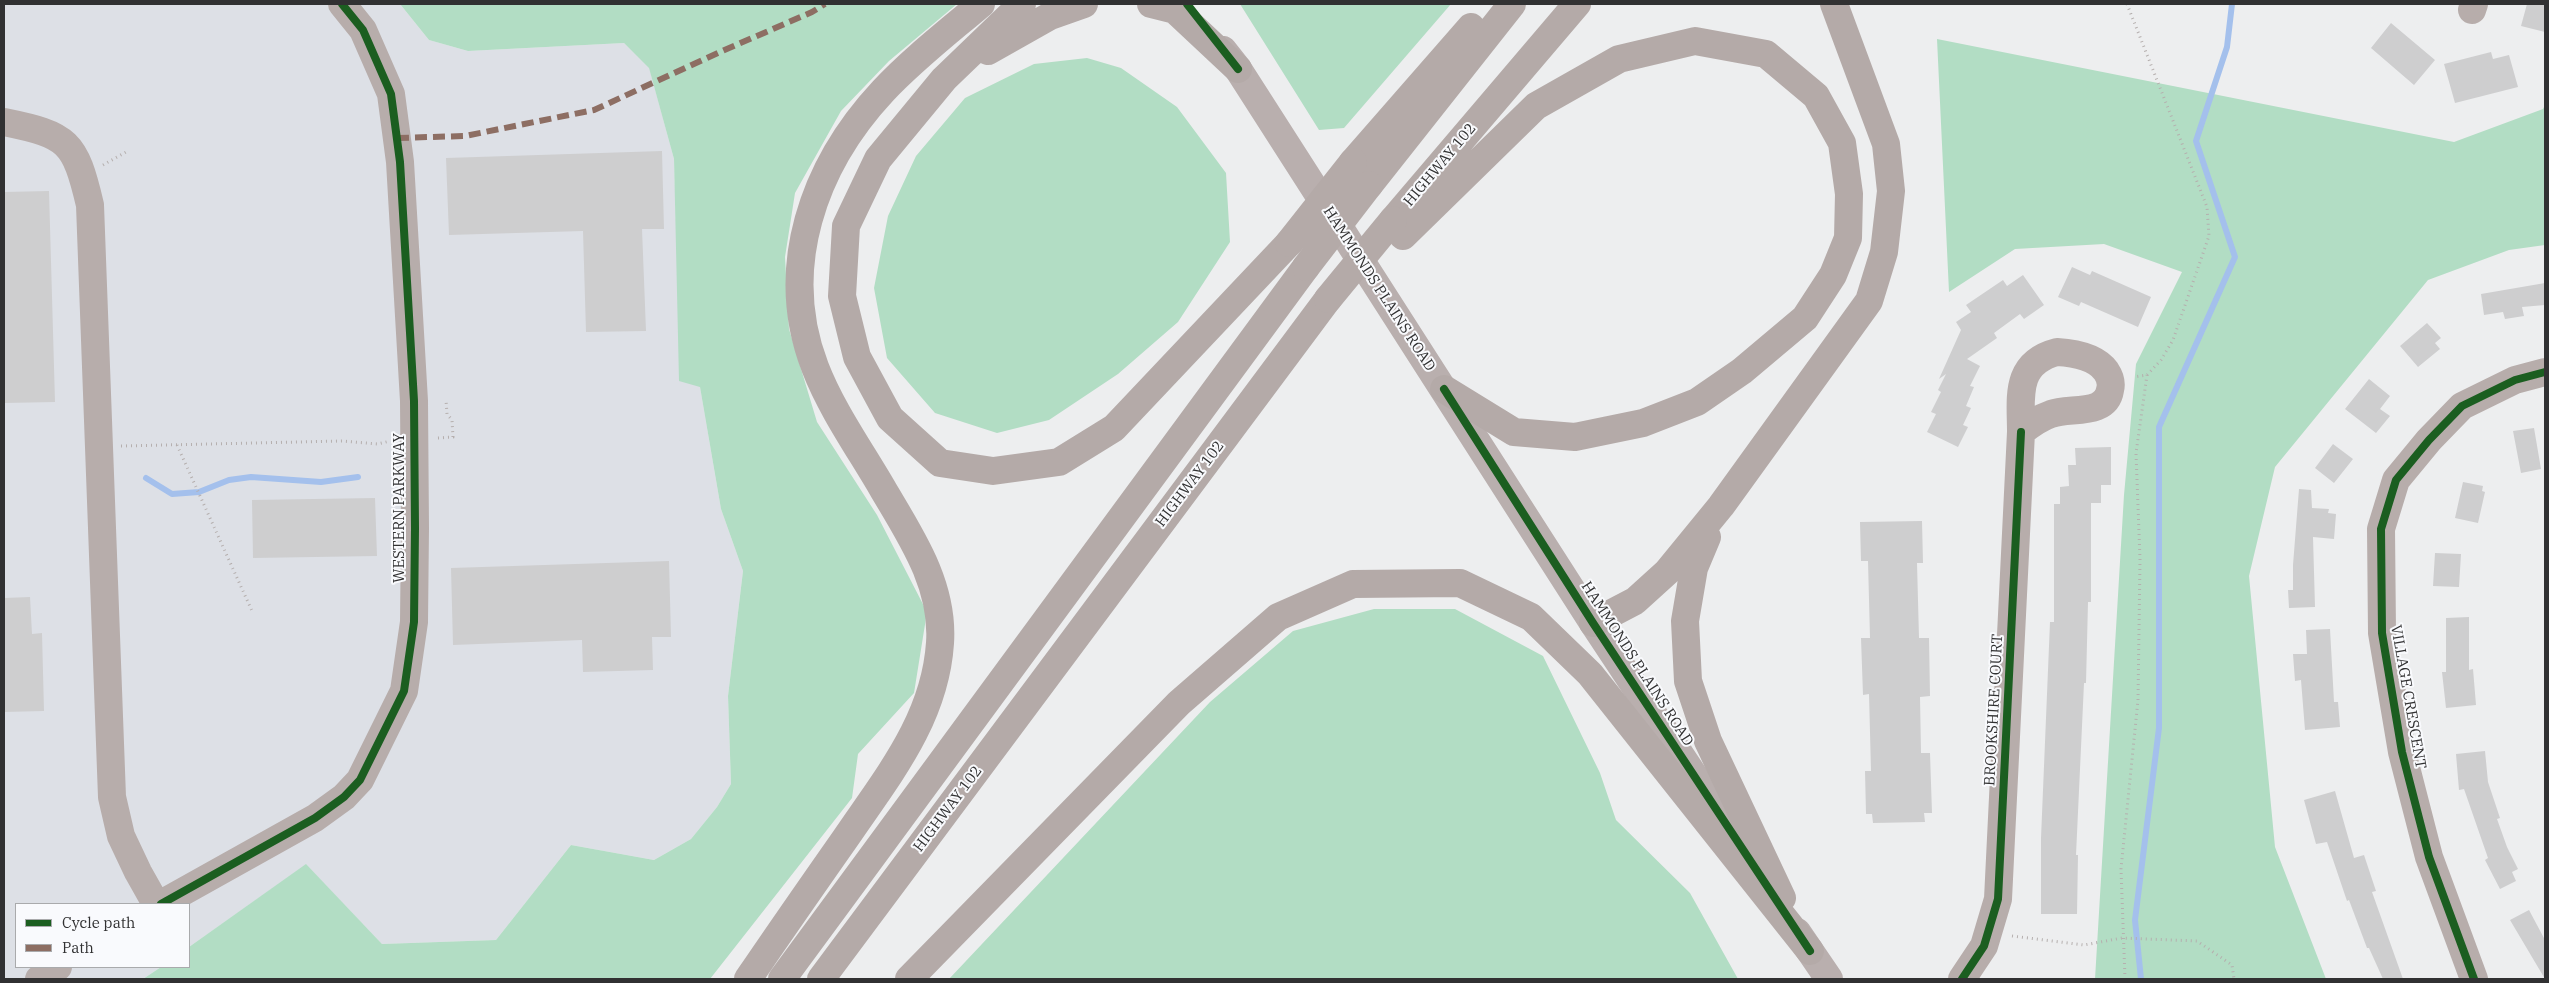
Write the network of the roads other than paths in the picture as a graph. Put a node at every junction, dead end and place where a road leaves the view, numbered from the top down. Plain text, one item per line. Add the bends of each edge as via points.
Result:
1 (342, 4) edge
2 (981, 4) edge
3 (1022, 4) edge
4 (1084, 4) edge
5 (1151, 4) edge
6 (1187, 4) edge
7 (1492, 4) edge
8 (1512, 4) edge
9 (1577, 4) edge
10 (1834, 4) edge
11 (1238, 69) junction
12 (944, 78) junction
13 (4, 122) edge
14 (1398, 228) junction
15 (2545, 372) edge
16 (1444, 390) junction
17 (2021, 432) junction
18 (1721, 506) junction
19 (1594, 623) junction
20 (155, 903) edge
21 (163, 903) edge
22 (1804, 943) junction
23 (56, 968) edge
24 (39, 979) edge
25 (748, 979) edge
26 (782, 979) edge
27 (821, 979) edge
28 (909, 979) edge
29 (1829, 979) edge
30 (1962, 979) edge
31 (2474, 979) edge

1 - 21 street, WESTERN PARKWAY via 363,30 391,94 400,167 414,401 416,528 414,622 404,692 360,780 344,797 315,818
2 - 25 highway via 896,78 859,120 841,145 817,190 805,227 800,290 810,353 828,395 925,562 938,607 940,645 931,694 910,742
3 - 12 highway
4 - 12 highway via 1050,16
5 - 11 highway via 1175,10
6 - 11 main road, HAMMONDS PLAINS ROAD
7 - 12 highway, bridge via 1353,162 1290,243 1114,428 1059,462 994,471 940,463 890,418 858,357 842,296 846,226 878,159
8 - 26 highway, bridge via 1306,267
9 - 14 highway, HIGHWAY 102
10 - 18 highway via 1886,144 1892,191 1884,252 1869,300
11 - 16 main road, HAMMONDS PLAINS ROAD
13 - 20 street via 41,130 66,144 80,165 90,205 112,797 121,836
14 - 16 highway via 1536,106 1620,59 1695,40 1766,54 1816,96 1842,143 1850,194 1848,238 1833,275 1805,318 1742,371 1698,402 1643,423 1575,437 1514,432
14 - 27 highway, HIGHWAY 102, bridge via 1243,414
15 - 31 street, VILLAGE CRESCENT via 2515,380 2462,406 2396,480 2381,529 2382,633 2402,752 2429,857
16 - 19 main road, HAMMONDS PLAINS ROAD
17 - 17 street, BROOKSHIRE COURT via 2021,384 2039,359 2057,352 2080,356 2104,368 2110,380 2109,394 2100,405 2051,414
17 - 30 street, BROOKSHIRE COURT via 1998,899 1984,946
18 - 19 highway via 1667,572 1635,601
18 - 22 highway via 1694,568 1685,621 1688,681 1708,741
19 - 22 main road, HAMMONDS PLAINS ROAD
22 - 28 highway via 1590,674 1531,617 1460,583 1353,584 1278,617 1179,703
22 - 29 main road, HAMMONDS PLAINS ROAD
23 - 24 street

